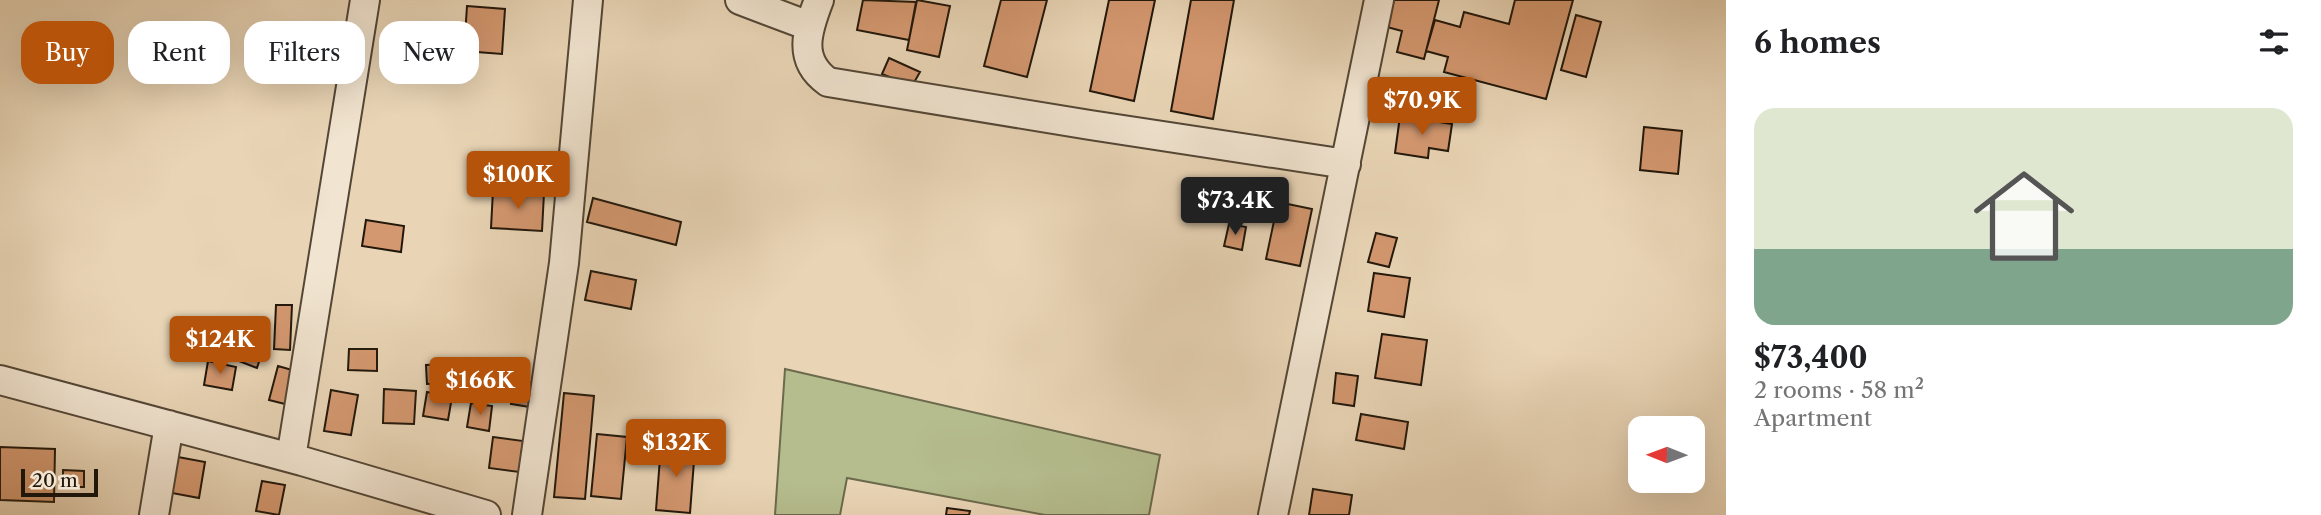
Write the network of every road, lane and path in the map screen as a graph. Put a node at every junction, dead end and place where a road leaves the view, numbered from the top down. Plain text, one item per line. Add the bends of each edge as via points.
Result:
1 (365, 0) edge
2 (588, 0) edge
3 (740, 0) edge
4 (819, 0) edge
5 (1378, 0) edge
6 (809, 26) junction
7 (1346, 164) junction
8 (0, 380) edge
9 (169, 425) junction
10 (292, 458) junction
11 (153, 515) edge
12 (486, 515) edge
13 (527, 515) edge
14 (1273, 515) edge

1 - 10 street
2 - 13 street via 564,263
3 - 6 street
4 - 6 street
5 - 7 street
6 - 7 street via 807,57 815,73 828,82
7 - 14 street
8 - 9 street
9 - 10 street
9 - 11 street
10 - 12 street

